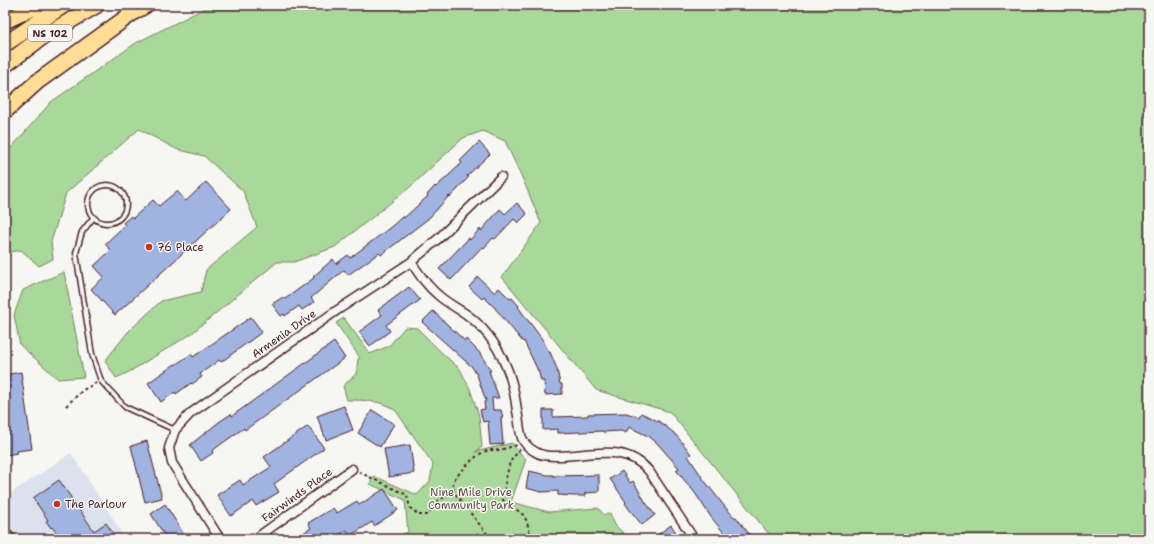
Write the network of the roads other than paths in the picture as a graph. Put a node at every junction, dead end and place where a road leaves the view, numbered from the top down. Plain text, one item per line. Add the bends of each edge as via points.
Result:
1 (39, 5) edge
2 (64, 5) edge
3 (96, 5) edge
4 (146, 5) edge
5 (5, 21) edge
6 (5, 44) edge
7 (5, 65) edge
8 (5, 111) edge
9 (501, 178) dead end
10 (93, 218) junction
11 (411, 262) junction
12 (175, 430) junction
13 (352, 469) road end
14 (5, 531) edge
15 (11, 539) edge
16 (220, 539) edge
17 (255, 539) edge
18 (694, 539) edge

1 - 5 highway
2 - 6 highway, NS 102
3 - 7 highway, NS 102 via 41,38
4 - 8 highway via 37,82
9 - 11 street, Armenia Drive
10 - 10 lane via 104,223 120,219 126,208 122,191 111,185 99,186 94,190 90,195 88,207
10 - 12 lane via 82,232 76,254 92,354 101,381 125,406
11 - 12 street, Armenia Drive via 191,412
11 - 18 street via 435,292 472,320 497,347 512,380 520,431 525,443 544,455 613,452 632,457 649,471
12 - 16 street, Armenia Drive via 169,448 172,463
13 - 17 street, Fairwinds Place
14 - 15 street

